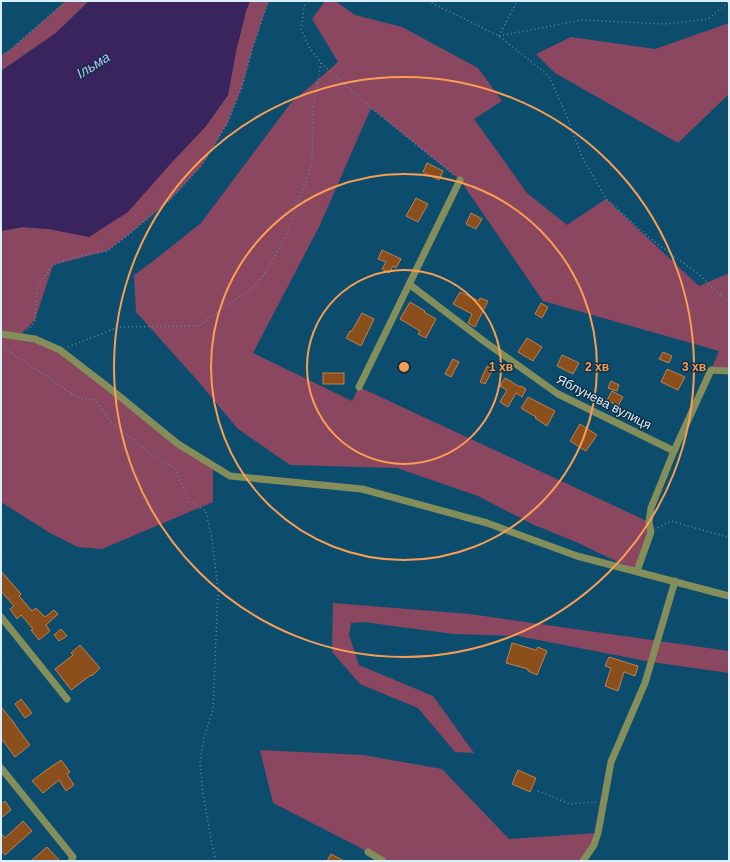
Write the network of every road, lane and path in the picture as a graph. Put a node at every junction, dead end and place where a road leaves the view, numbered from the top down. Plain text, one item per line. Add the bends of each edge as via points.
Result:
1 (66, 1) edge
2 (270, 1) edge
3 (305, 1) edge
4 (428, 1) edge
5 (517, 1) edge
6 (729, 2) edge
7 (499, 36) junction
8 (1, 56) edge
9 (321, 63) junction
10 (460, 180) joint
11 (408, 284) junction
12 (729, 302) edge
13 (1, 334) edge
14 (18, 337) junction
15 (1, 347) edge
16 (60, 350) junction
17 (729, 371) edge
18 (359, 387) dead end
19 (674, 451) junction
20 (651, 532) junction
21 (729, 534) edge
22 (637, 571) junction
23 (676, 582) junction
24 (729, 596) edge
25 (1, 617) edge
26 (67, 699) dead end
27 (1, 768) edge
28 (538, 791) dead end
29 (604, 801) junction
30 (368, 852) dead end
31 (72, 861) edge
32 (216, 861) edge
33 (383, 861) edge
34 (583, 861) edge

1 - 8 path
2 - 14 path via 227,124 202,165 170,200 107,251 79,256 53,265 37,286 33,325
3 - 9 path via 301,29 309,47
4 - 7 path
5 - 7 path
6 - 7 path via 708,19 665,24 582,20
7 - 12 path via 549,76 582,157 606,198 651,240 697,273 726,302
9 - 10 path via 371,108
9 - 16 path via 313,109 312,164 286,236 258,284 198,326 119,327
10 - 11 street
11 - 18 street
11 - 19 street, Яблунева вулиця via 558,394
13 - 14 street
14 - 16 street via 35,339
15 - 32 path via 80,398 95,400 109,420 148,452 174,467 189,501 206,511 218,589 213,709 200,762 203,794
16 - 22 street via 178,444 230,476 362,490 487,523 577,556
17 - 19 street via 711,370
19 - 20 street via 651,508
20 - 21 path via 671,521 727,537
20 - 22 street
22 - 23 street
23 - 24 street
23 - 29 street via 645,683 611,762
25 - 26 street
27 - 31 street via 73,857
28 - 29 path via 570,804
29 - 34 street via 594,845
30 - 33 street

